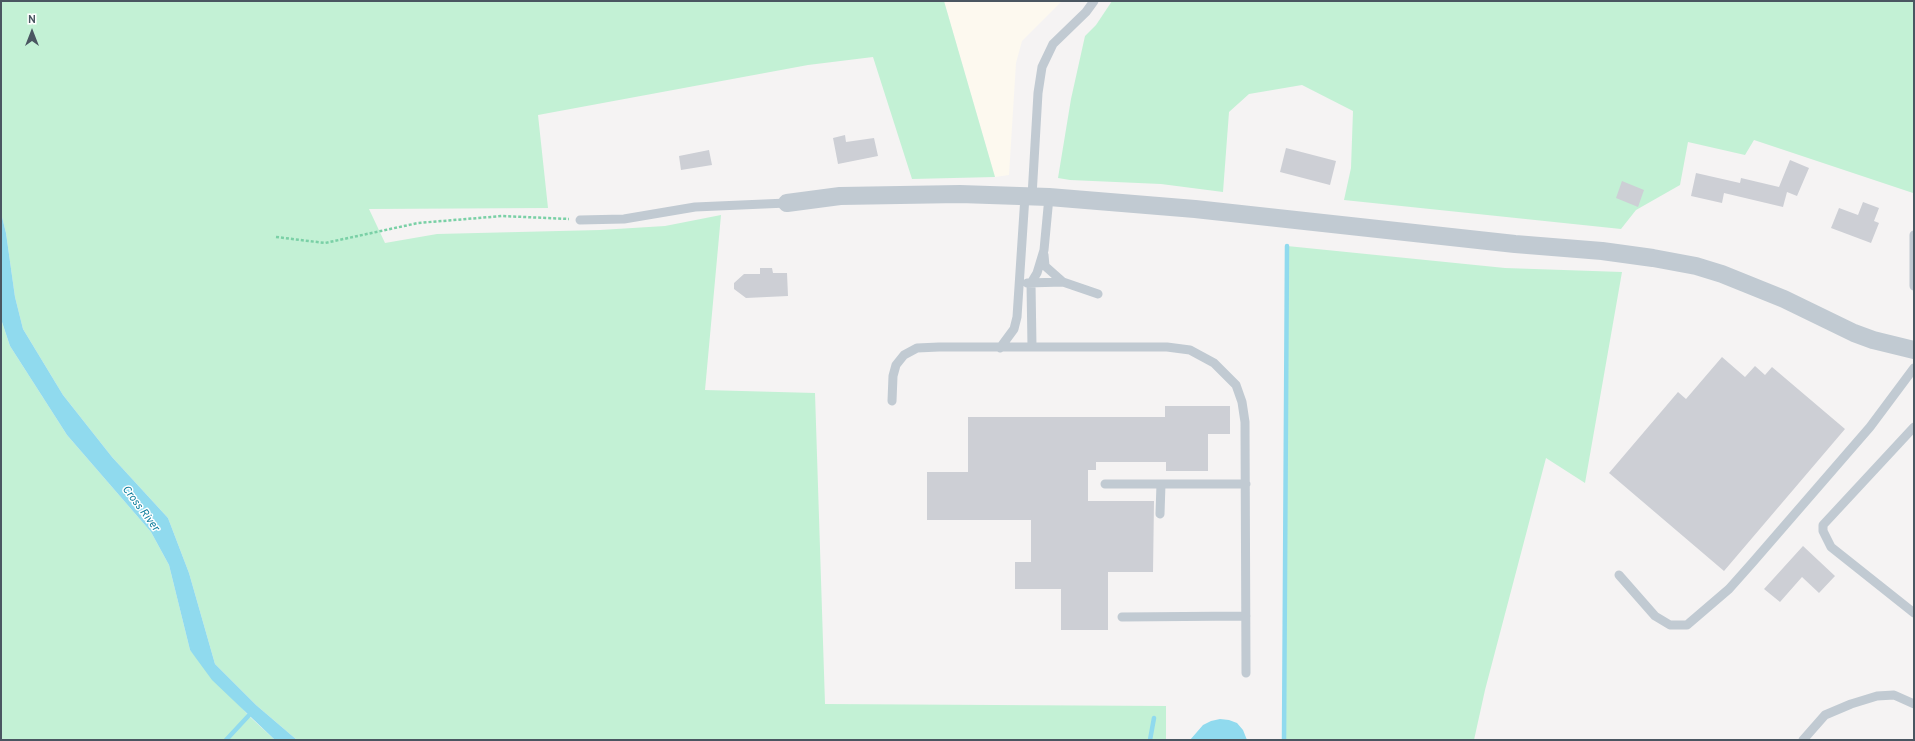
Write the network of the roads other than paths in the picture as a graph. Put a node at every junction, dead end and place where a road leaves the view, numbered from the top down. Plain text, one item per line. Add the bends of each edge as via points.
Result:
1 (1094, 1) edge
2 (1036, 196) junction
3 (787, 203) joint
4 (580, 220) road end
5 (1914, 235) edge
6 (1044, 250) junction
7 (1063, 282) junction
8 (1031, 283) junction
9 (1020, 284) junction
10 (1914, 286) edge
11 (1098, 294) dead end
12 (1032, 347) junction
13 (1000, 348) junction
14 (1914, 350) edge
15 (1914, 368) edge
16 (892, 401) dead end
17 (1914, 427) edge
18 (1105, 484) dead end
19 (1161, 484) junction
20 (1246, 484) junction
21 (1160, 514) dead end
22 (1619, 575) dead end
23 (1914, 613) edge
24 (1246, 616) junction
25 (1122, 618) dead end
26 (1246, 673) dead end
27 (1914, 704) edge
28 (1803, 740) edge

1 - 2 lane via 1053,44 1042,67 1038,93
2 - 3 street via 840,196
2 - 6 lane
2 - 9 lane
2 - 14 street via 1195,209 1654,258 1722,274 1784,299 1854,333
3 - 4 lane via 695,207 624,219
5 - 10 lane
6 - 7 lane via 1045,266
6 - 8 lane
7 - 8 lane
7 - 11 lane
8 - 9 lane
8 - 12 lane
9 - 13 lane via 1014,329
12 - 13 lane
12 - 20 lane via 1167,347 1190,350 1214,363 1236,385 1242,402 1245,422
13 - 16 lane via 917,348 904,355 896,365 892,376
15 - 22 lane via 1870,427 1753,562 1729,589 1687,625 1670,625 1655,616
17 - 23 lane via 1823,525 1823,531 1831,547
18 - 19 lane
19 - 20 lane
19 - 21 lane
20 - 24 lane
24 - 25 lane
24 - 26 lane
27 - 28 lane via 1894,695 1877,696 1851,704 1825,715

